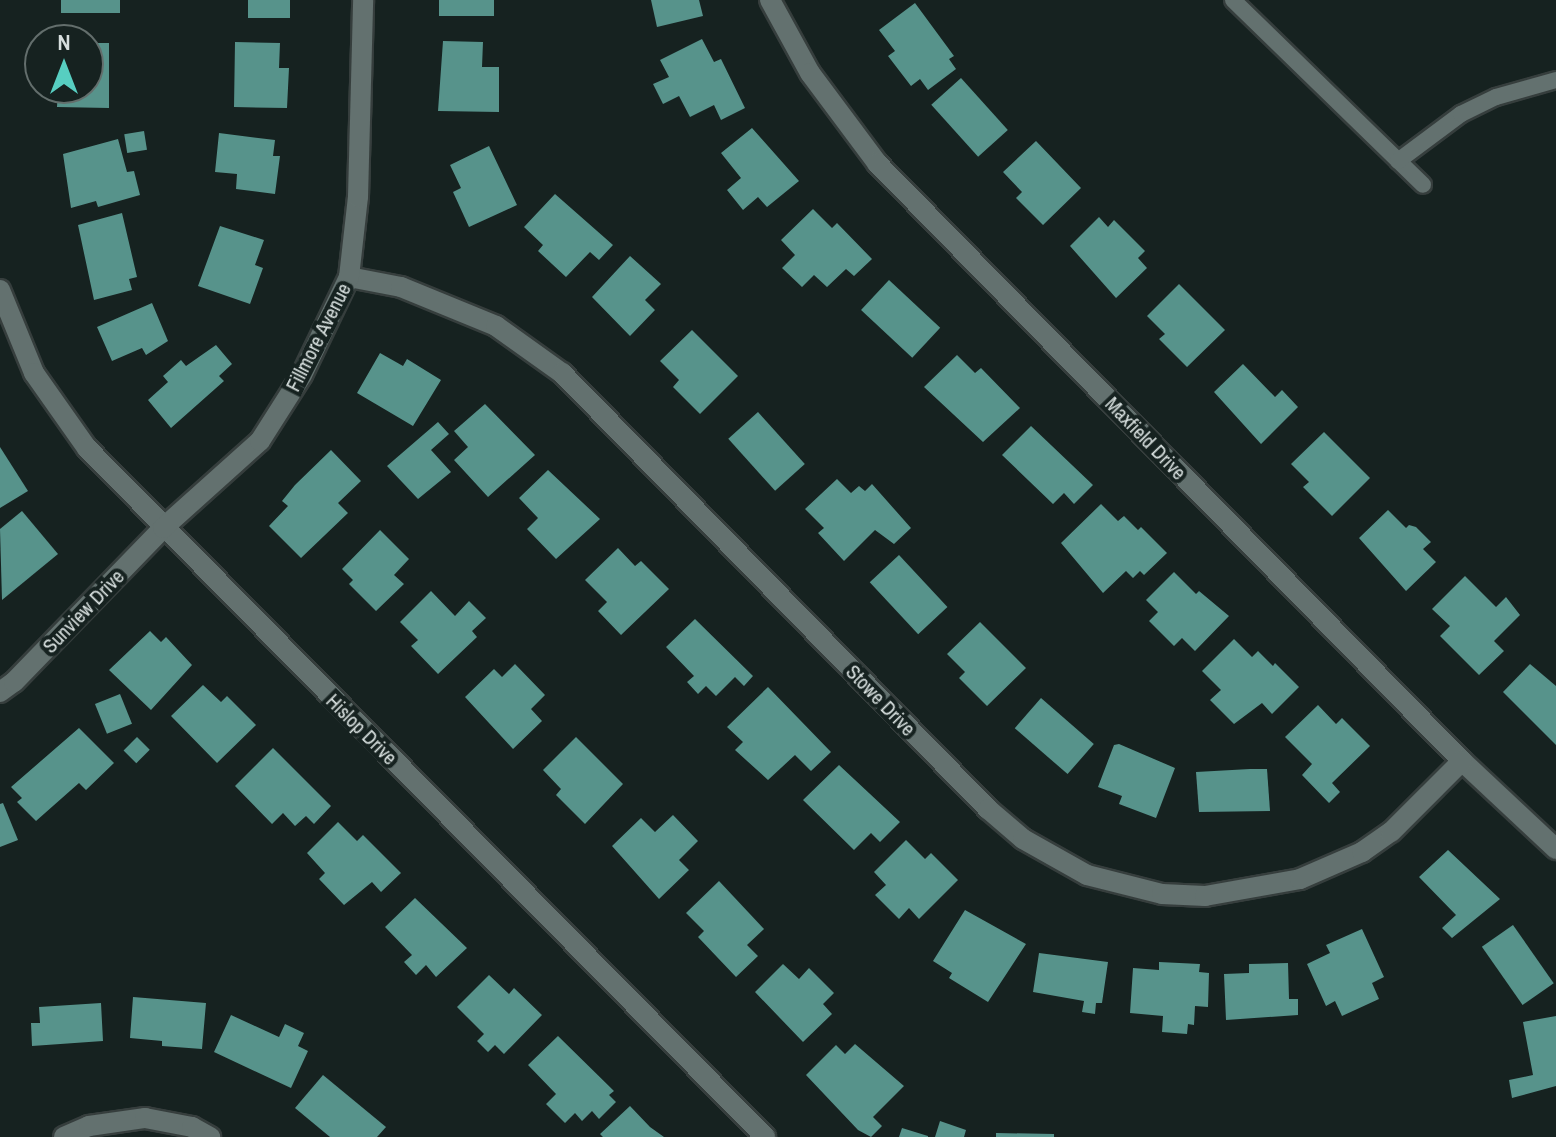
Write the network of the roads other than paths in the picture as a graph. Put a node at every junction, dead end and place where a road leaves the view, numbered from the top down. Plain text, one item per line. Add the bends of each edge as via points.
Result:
1 (363, 0) edge
2 (770, 0) edge
3 (1233, 0) edge
4 (1556, 80) edge
5 (1398, 161) junction
6 (1423, 185) dead end
7 (349, 277) junction
8 (0, 290) edge
9 (163, 528) junction
10 (0, 692) edge
11 (1462, 761) junction
12 (1556, 849) edge
13 (64, 1137) edge
14 (210, 1137) edge
15 (765, 1137) edge

1 - 7 street, Fillmore Avenue via 358,197
2 - 11 street, Maxfield Drive via 810,73 877,163
3 - 5 lane
4 - 5 lane via 1496,97 1461,114
5 - 6 lane
7 - 9 street, Fillmore Avenue via 302,375 260,441
7 - 11 street, Stowe Drive via 401,287 496,326 562,373 988,809 1023,839 1087,875 1162,894 1205,896 1300,879 1362,852 1391,832
8 - 9 street, Hislop Drive via 34,373 87,448
9 - 10 street, Sunview Drive
9 - 15 street, Hislop Drive
11 - 12 street, Maxfield Drive
13 - 14 street via 89,1126 145,1118 192,1127

